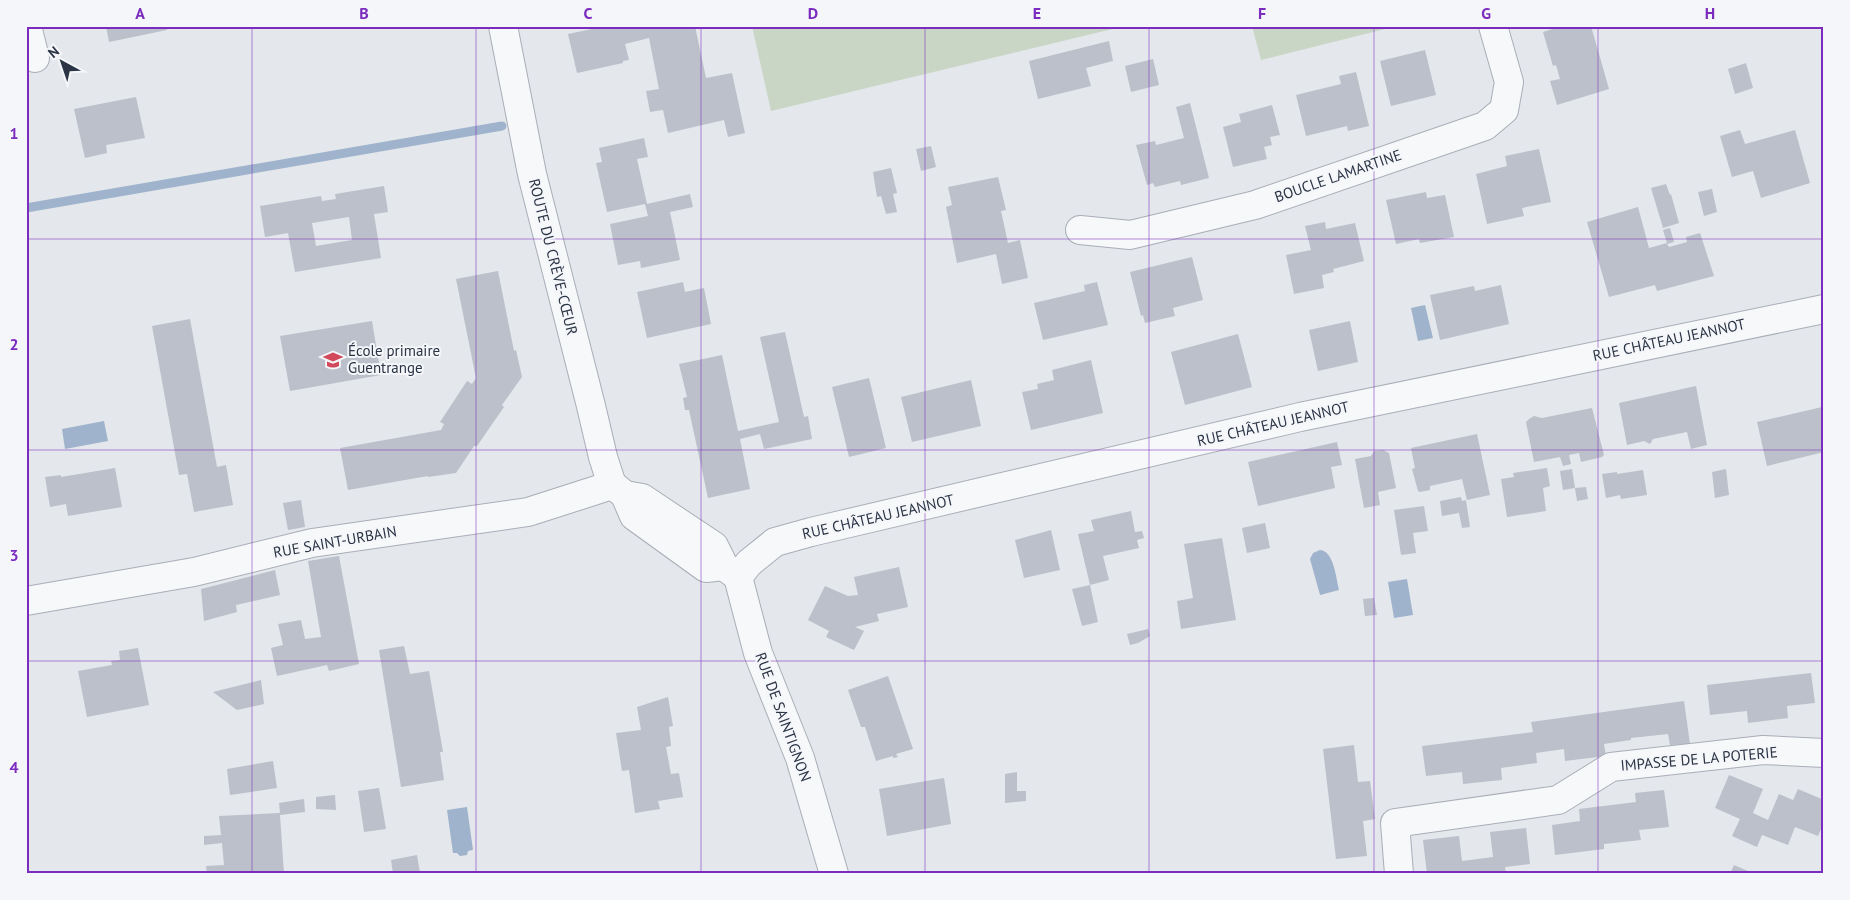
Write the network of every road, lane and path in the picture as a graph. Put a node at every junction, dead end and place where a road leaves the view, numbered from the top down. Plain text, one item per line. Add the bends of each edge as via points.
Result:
1 (27, 26) edge
2 (503, 26) edge
3 (1493, 26) edge
4 (35, 58) dead end
5 (1080, 230) dead end
6 (1824, 308) edge
7 (619, 490) junction
8 (731, 572) junction
9 (26, 601) edge
10 (1824, 753) edge
11 (834, 874) edge
12 (1398, 874) edge

1 - 4 street
2 - 7 street, ROUTE DU CRÈVE-CŒUR via 532,174 602,457
3 - 5 street, BOUCLE LAMARTINE via 1509,82 1504,110 1485,126 1255,205 1130,235
6 - 8 street, RUE CHÂTEAU JEANNOT via 1300,417 811,532 775,542 749,563
7 - 8 street, RUE DE SAINTIGNON via 642,498 714,546
7 - 9 street, RUE SAINT-URBAIN via 528,512 312,542 194,572
8 - 11 street, RUE DE SAINTIGNON via 758,653 800,758
10 - 12 street, IMPASSE DE LA POTERIE via 1763,750 1611,768 1558,800 1395,823

